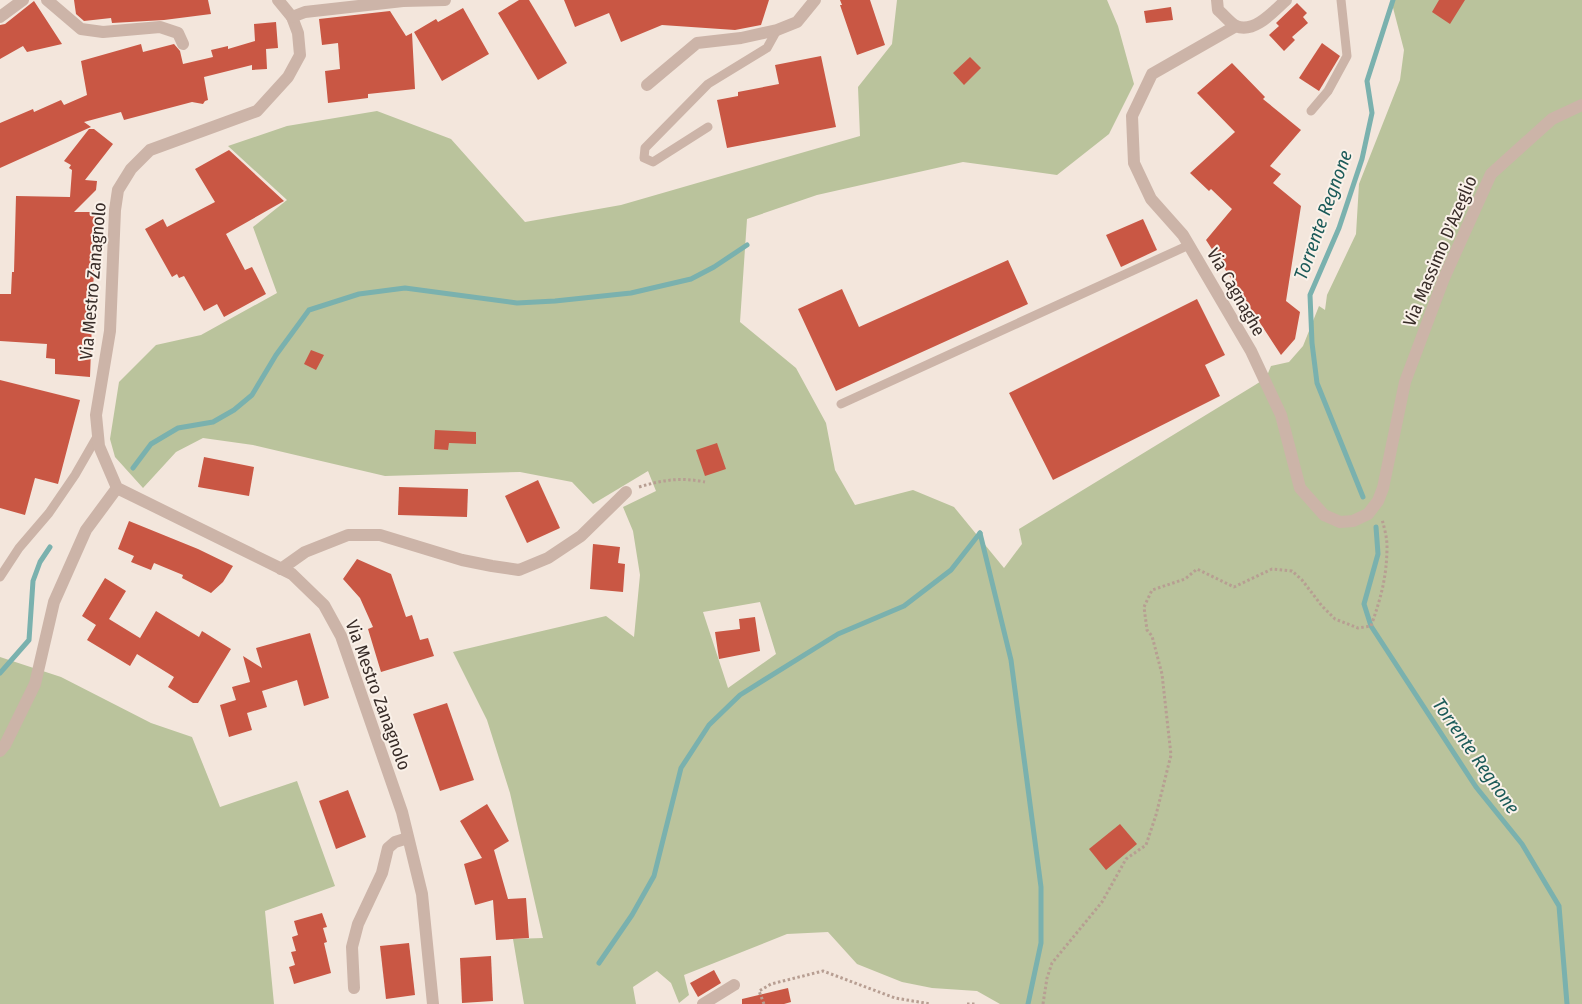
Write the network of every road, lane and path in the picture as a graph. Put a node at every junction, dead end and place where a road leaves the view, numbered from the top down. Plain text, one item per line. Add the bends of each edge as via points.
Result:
1 (24, 0) edge
2 (47, 0) edge
3 (278, 0) edge
4 (445, 0) edge
5 (815, 0) edge
6 (1217, 0) edge
7 (1286, 0) edge
8 (1341, 0) edge
9 (0, 15) edge
10 (292, 17) junction
11 (1236, 26) junction
12 (777, 30) junction
13 (183, 44) dead end
14 (647, 85) dead end
15 (1582, 105) edge
16 (1311, 112) dead end
17 (708, 128) dead end
18 (1189, 245) junction
19 (841, 404) dead end
20 (98, 435) junction
21 (1391, 452) joint
22 (705, 482) dead end
23 (117, 488) junction
24 (626, 492) joint
25 (1374, 505) junction
26 (281, 569) junction
27 (0, 577) edge
28 (0, 751) edge
29 (408, 838) junction
30 (734, 984) dead end
31 (354, 988) dead end
32 (432, 1004) edge
33 (703, 1004) edge
34 (764, 1004) edge
35 (931, 1004) edge
36 (967, 1004) edge
37 (976, 1004) edge
38 (1043, 1004) edge

1 - 9 street
2 - 13 street via 81,29 103,32 160,27 178,33
3 - 10 street, Via Mestro Zanagnolo
4 - 10 street via 403,1 305,12
5 - 12 street via 797,22
6 - 11 street via 1218,10
7 - 11 street, Via Cagnaghe via 1267,17 1250,26
8 - 16 lane via 1347,56 1328,91
10 - 20 street, Via Mestro Zanagnolo via 298,33 300,55 288,77 257,111 150,150 131,169 118,190 110,331 96,415
11 - 18 street, Via Cagnaghe via 1152,74 1132,116 1134,163 1151,199
12 - 14 street via 697,43
12 - 17 lane via 767,48 708,84 645,148 644,158 653,162
15 - 21 street, Via Massimo D'Azeglio via 1552,119 1492,174 1444,278 1405,382
18 - 19 lane
18 - 25 street, Via Cagnaghe via 1251,351 1280,415 1300,488 1324,515 1340,522 1353,521 1368,514
20 - 23 street, Via Mestro Zanagnolo via 99,446
20 - 27 lane via 49,513 19,548
21 - 25 street, Via Cagnaghe via 1383,488
22 - 24 path via 688,479 664,481
23 - 26 street, Via Mestro Zanagnolo
23 - 28 street via 86,530 54,602 35,684
24 - 26 street via 581,536 548,558 518,570 462,560 380,535 348,535 305,552
25 - 38 path via 1382,516 1387,545 1383,592 1371,626 1358,628 1335,618 1292,571 1272,569 1234,587 1197,569 1186,579 1152,590 1144,607 1147,630 1152,636 1162,674 1171,754 1156,815 1146,845 1126,859 1102,902 1052,963
26 - 29 street, Via Mestro Zanagnolo via 292,574 324,605 341,636
29 - 31 street via 388,848 382,873 358,924 352,947
29 - 32 street, Via Mestro Zanagnolo via 422,894
30 - 33 street
34 - 35 path via 759,991 771,984 823,971 895,998
36 - 37 path

